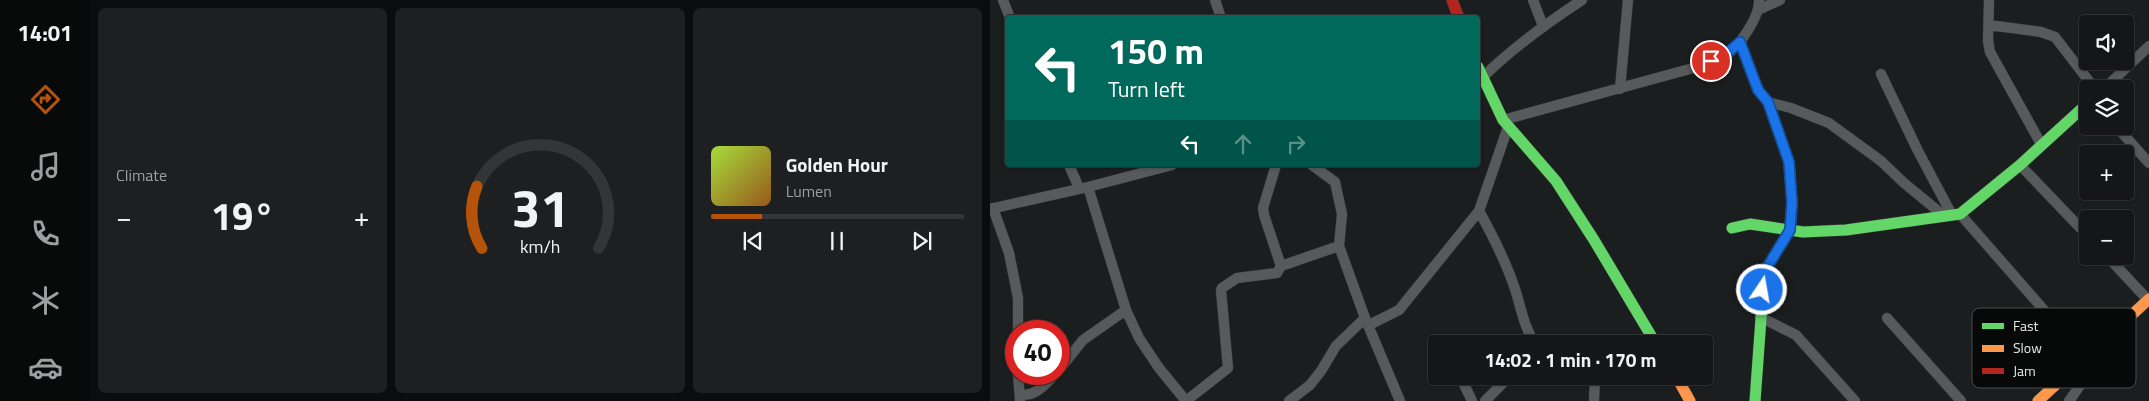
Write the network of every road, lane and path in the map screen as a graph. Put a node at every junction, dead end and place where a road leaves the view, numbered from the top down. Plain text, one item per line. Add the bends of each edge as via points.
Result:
1 (1003, 0) edge
2 (1215, 0) edge
3 (1452, 0) edge
4 (1533, 0) edge
5 (1582, 0) edge
6 (1628, 0) edge
7 (1780, 0) edge
8 (1989, 0) edge
9 (1760, 4) edge
10 (1009, 15) edge
11 (1220, 15) edge
12 (1458, 15) edge
13 (1543, 26) junction
14 (1989, 26) junction
15 (1740, 42) junction
16 (2149, 46) edge
17 (1480, 72) edge
18 (1881, 74) dead end
19 (2088, 80) edge
20 (2113, 80) edge
21 (1620, 89) junction
22 (1483, 92) edge
23 (1768, 102) junction
24 (2079, 111) edge
25 (1505, 123) junction
26 (2124, 135) edge
27 (2041, 144) junction
28 (2149, 163) edge
29 (2020, 165) junction
30 (1070, 167) edge
31 (1164, 167) edge
32 (1275, 167) edge
33 (1315, 167) edge
34 (1083, 188) junction
35 (992, 208) edge
36 (1479, 211) junction
37 (1951, 214) junction
38 (2079, 227) edge
39 (1732, 228) dead end
40 (1790, 230) junction
41 (1339, 246) junction
42 (2115, 265) edge
43 (1280, 266) junction
44 (2148, 300) edge
45 (2039, 308) edge
46 (1126, 310) junction
47 (2136, 311) edge
48 (1760, 318) junction
49 (1887, 318) dead end
50 (1018, 320) edge
51 (1367, 321) junction
52 (1529, 335) edge
53 (1651, 335) edge
54 (1070, 357) edge
55 (1019, 385) edge
56 (1042, 385) edge
57 (1464, 385) edge
58 (1501, 385) edge
59 (1595, 385) edge
60 (1681, 385) edge
61 (2052, 388) edge
62 (2077, 388) edge
63 (1020, 398) edge
64 (1186, 401) edge
65 (1289, 401) edge
66 (1400, 401) edge
67 (1472, 401) edge
68 (1485, 401) edge
69 (1594, 401) edge
70 (1690, 401) edge
71 (1755, 401) edge
72 (1855, 401) edge
73 (1961, 401) edge
74 (2038, 401) edge
75 (2069, 401) edge

1 - 10 street
2 - 11 street
3 - 12 street
4 - 13 street
5 - 13 street
6 - 21 street
7 - 9 street
8 - 14 street
9 - 15 street
13 - 17 street via 1496,64
14 - 19 street via 2041,32 2055,37
14 - 27 street via 1990,52
15 - 21 street via 1726,54 1697,67
15 - 23 street via 1758,90
16 - 20 street
17 - 22 street
18 - 37 street
21 - 25 street
22 - 25 street
23 - 37 street via 1829,123 1882,161 1904,183
23 - 40 street via 1789,162
24 - 27 street
25 - 36 street
25 - 53 street via 1556,181
26 - 28 street
27 - 29 street
29 - 37 street
29 - 38 street
30 - 34 street
31 - 34 street
32 - 43 street via 1263,208
33 - 41 street via 1335,182 1342,214
34 - 35 street
34 - 46 street
35 - 50 street via 1009,253 1018,298
36 - 51 street via 1399,310
36 - 52 street via 1499,249
37 - 40 street via 1846,230
37 - 45 street
39 - 40 street via 1750,224
40 - 48 street via 1766,269
41 - 43 street
41 - 51 street
42 - 44 street
43 - 64 street via 1277,273 1237,278 1220,290 1228,368
44 - 47 street
46 - 54 street via 1084,340
46 - 64 street via 1148,354
48 - 71 street
48 - 72 street via 1796,335
49 - 73 street
51 - 65 street via 1336,346 1310,385
51 - 66 street
55 - 63 street
56 - 63 street via 1032,394
57 - 67 street
58 - 68 street
59 - 69 street
60 - 70 street
61 - 74 street
62 - 75 street

